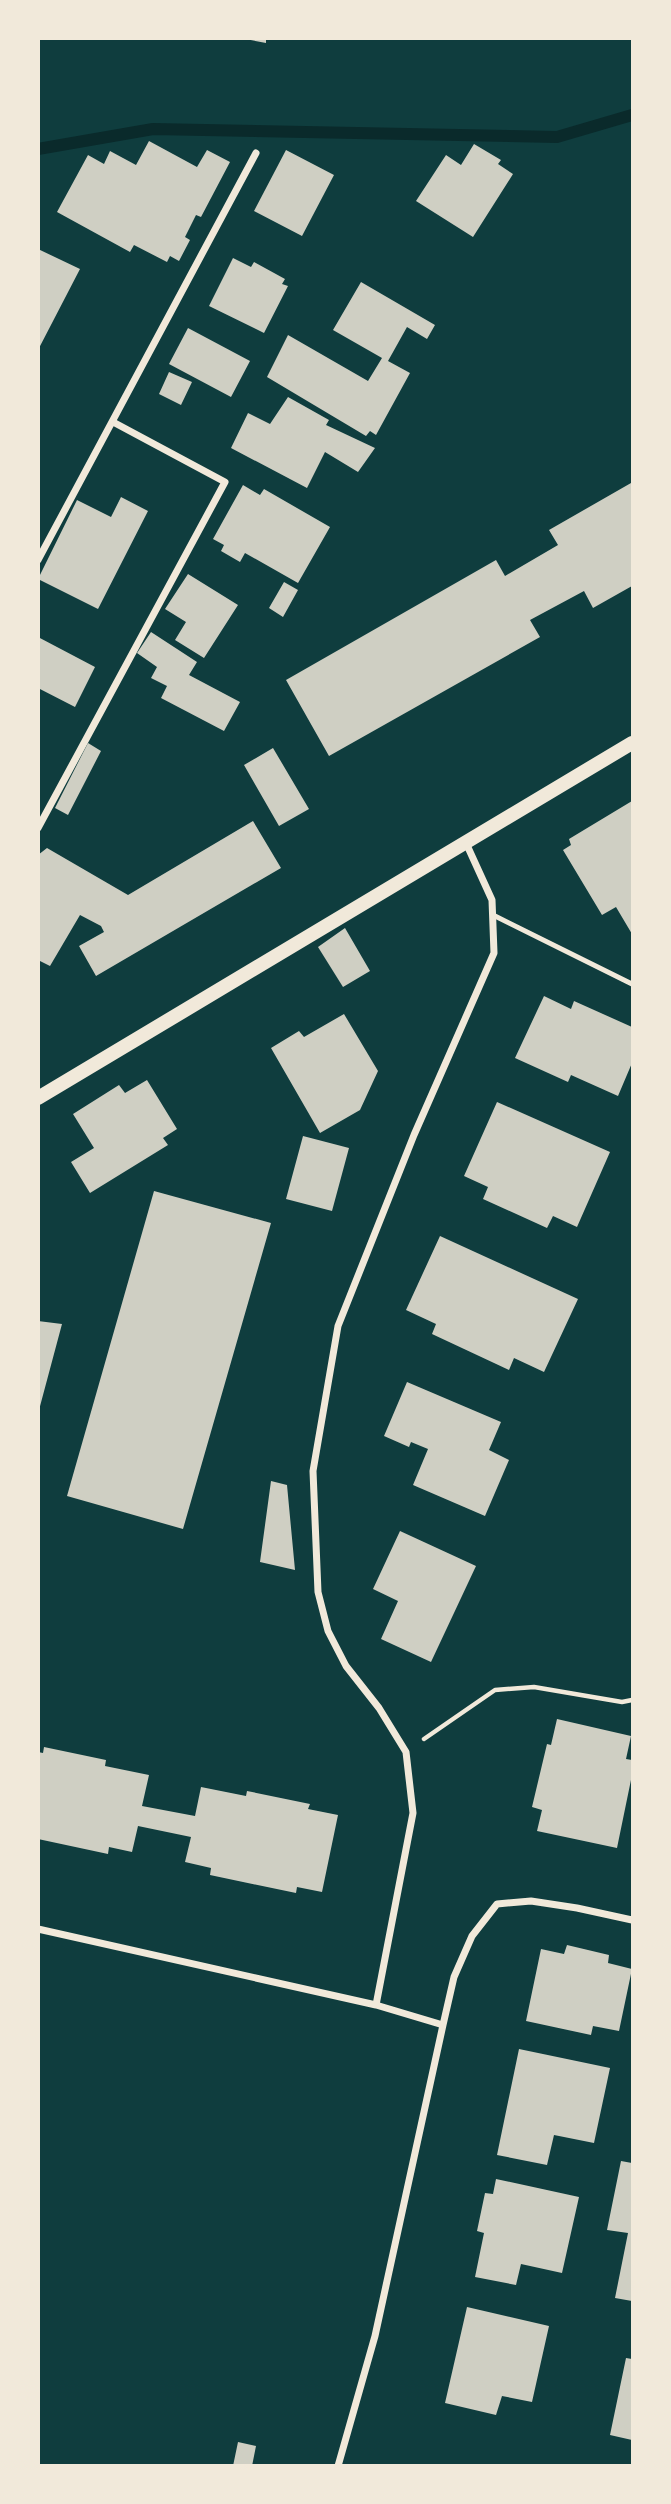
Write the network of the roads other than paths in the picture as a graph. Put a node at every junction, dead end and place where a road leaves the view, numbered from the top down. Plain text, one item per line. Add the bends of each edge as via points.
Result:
1 (256, 153) dead end
2 (113, 422) junction
3 (38, 560) edge
4 (632, 743) edge
5 (38, 828) edge
6 (466, 843) junction
7 (493, 915) junction
8 (632, 984) edge
9 (38, 1098) edge
10 (632, 1920) edge
11 (38, 1929) edge
12 (376, 2005) junction
13 (443, 2025) junction
14 (338, 2466) edge

1 - 2 street
2 - 3 street
2 - 5 street via 225,482
4 - 6 main road
6 - 7 street via 492,900
6 - 9 main road
7 - 8 lane
7 - 12 street via 494,953 414,1135 338,1326 313,1471 318,1592 328,1630 346,1667 406,1752 413,1814
10 - 13 street via 531,1902 497,1904 472,1936 454,1978
11 - 12 street
12 - 13 street
13 - 14 street via 375,2336

